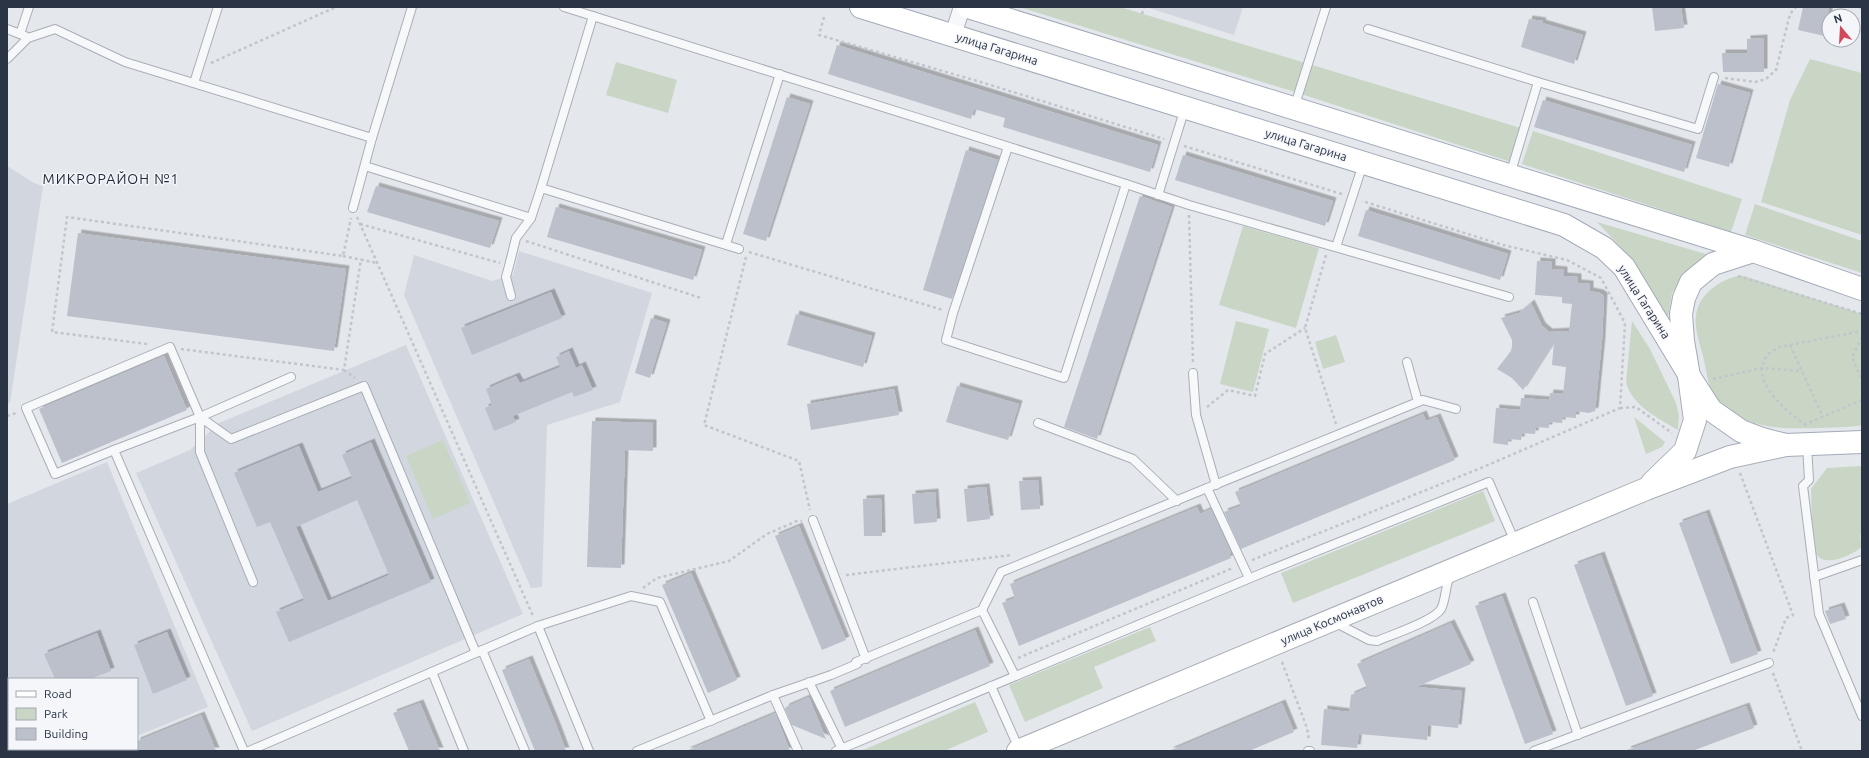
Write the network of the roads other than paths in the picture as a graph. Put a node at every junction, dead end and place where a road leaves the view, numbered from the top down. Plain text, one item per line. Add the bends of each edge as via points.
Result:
1 (29, 7) edge
2 (218, 7) edge
3 (412, 7) edge
4 (564, 7) edge
5 (861, 7) edge
6 (962, 7) edge
7 (968, 7) edge
8 (1326, 7) edge
9 (593, 16) junction
10 (7, 29) edge
11 (1368, 29) dead end
12 (953, 35) junction
13 (24, 36) junction
14 (7, 59) edge
15 (780, 74) junction
16 (1714, 77) road end
17 (1538, 82) junction
18 (194, 83) junction
19 (1185, 108) junction
20 (1294, 108) junction
21 (372, 138) junction
22 (1008, 146) junction
23 (1364, 163) junction
24 (365, 166) junction
25 (1510, 176) junction
26 (1126, 184) junction
27 (541, 188) junction
28 (1158, 195) junction
29 (353, 208) road end
30 (531, 218) junction
31 (726, 244) junction
32 (1332, 246) junction
33 (743, 250) road end
34 (1753, 251) junction
35 (1862, 289) edge
36 (511, 296) dead end
37 (1509, 297) dead end
38 (1407, 362) dead end
39 (1193, 373) road end
40 (1695, 376) junction
41 (291, 377) dead end
42 (1418, 402) junction
43 (1456, 409) dead end
44 (200, 416) junction
45 (1038, 423) dead end
46 (1800, 434) junction
47 (1862, 442) edge
48 (114, 450) junction
49 (1216, 485) junction
50 (1207, 488) junction
51 (1646, 490) junction
52 (1177, 501) junction
53 (813, 520) road end
54 (1516, 544) junction
55 (1862, 560) edge
56 (1452, 570) junction
57 (1814, 577) junction
58 (1249, 578) junction
59 (253, 582) dead end
60 (1533, 602) dead end
61 (982, 610) junction
62 (1329, 621) junction
63 (538, 626) junction
64 (479, 651) junction
65 (866, 659) junction
66 (1769, 663) road end
67 (432, 672) junction
68 (1014, 676) junction
69 (809, 682) junction
70 (991, 686) junction
71 (773, 695) junction
72 (1862, 714) edge
73 (711, 721) junction
74 (1578, 736) junction
75 (839, 750) edge
76 (244, 751) edge
77 (249, 751) edge
78 (464, 751) edge
79 (525, 751) edge
80 (589, 751) edge
81 (637, 751) edge
82 (798, 751) edge
83 (1019, 751) edge
84 (1534, 751) edge

1 - 13 lane
2 - 18 lane
3 - 21 lane
4 - 9 lane
5 - 12 main road, улица Гагарина
6 - 12 street
7 - 20 main road
8 - 20 lane
9 - 15 lane
9 - 27 lane
10 - 13 lane
11 - 17 lane
12 - 19 main road, улица Гагарина
13 - 14 lane
13 - 18 lane via 55,29 124,62
15 - 22 lane
15 - 31 lane
16 - 17 lane via 1698,129
17 - 25 lane
18 - 21 lane
19 - 23 main road, улица Гагарина
19 - 28 lane
20 - 25 main road
21 - 24 lane
22 - 26 lane
22 - 26 lane via 946,340 1064,378
23 - 32 lane
23 - 40 main road, улица Гагарина via 1564,225 1604,248 1624,267
24 - 29 lane
24 - 30 lane
25 - 34 main road
26 - 28 lane
27 - 30 lane
27 - 31 lane
28 - 32 lane
30 - 36 lane via 516,238 506,277
31 - 33 lane
32 - 37 lane
34 - 35 main road
34 - 40 main road, улица Космонавтов via 1713,264 1691,282 1681,314
38 - 42 lane
39 - 49 lane via 1196,415
40 - 46 main road, улица Гагарина via 1711,410 1726,421 1762,439
40 - 51 main road, улица Космонавтов via 1695,420 1685,451
41 - 44 lane
42 - 43 lane via 1423,400
42 - 49 lane
44 - 48 lane
44 - 48 lane via 170,347 26,408 55,474
44 - 59 lane via 200,452
44 - 64 lane via 231,440 364,386
45 - 52 lane via 1133,459
46 - 47 main road
46 - 51 main road, улица Космонавтов via 1730,456
46 - 57 lane via 1809,480 1803,486
48 - 76 lane
49 - 50 lane
50 - 52 lane
50 - 58 lane
51 - 54 main road, улица Космонавтов
52 - 61 lane via 1001,572
53 - 65 lane
54 - 56 main road, улица Космонавтов
54 - 58 lane via 1488,482
55 - 57 lane
56 - 62 main road, улица Космонавтов
56 - 62 lane via 1441,608 1433,617 1377,641 1369,640
57 - 72 lane via 1819,614
58 - 68 lane
60 - 74 lane
61 - 65 lane
61 - 68 lane
62 - 83 main road, улица Космонавтов
63 - 64 lane
63 - 73 lane via 631,596 660,602
63 - 80 lane
64 - 67 lane
64 - 79 lane
65 - 69 lane
66 - 74 lane
67 - 77 lane
67 - 78 lane
68 - 70 lane
69 - 71 lane
69 - 75 lane
70 - 75 lane
70 - 83 lane
71 - 73 lane
71 - 82 lane
73 - 81 lane
74 - 84 lane

